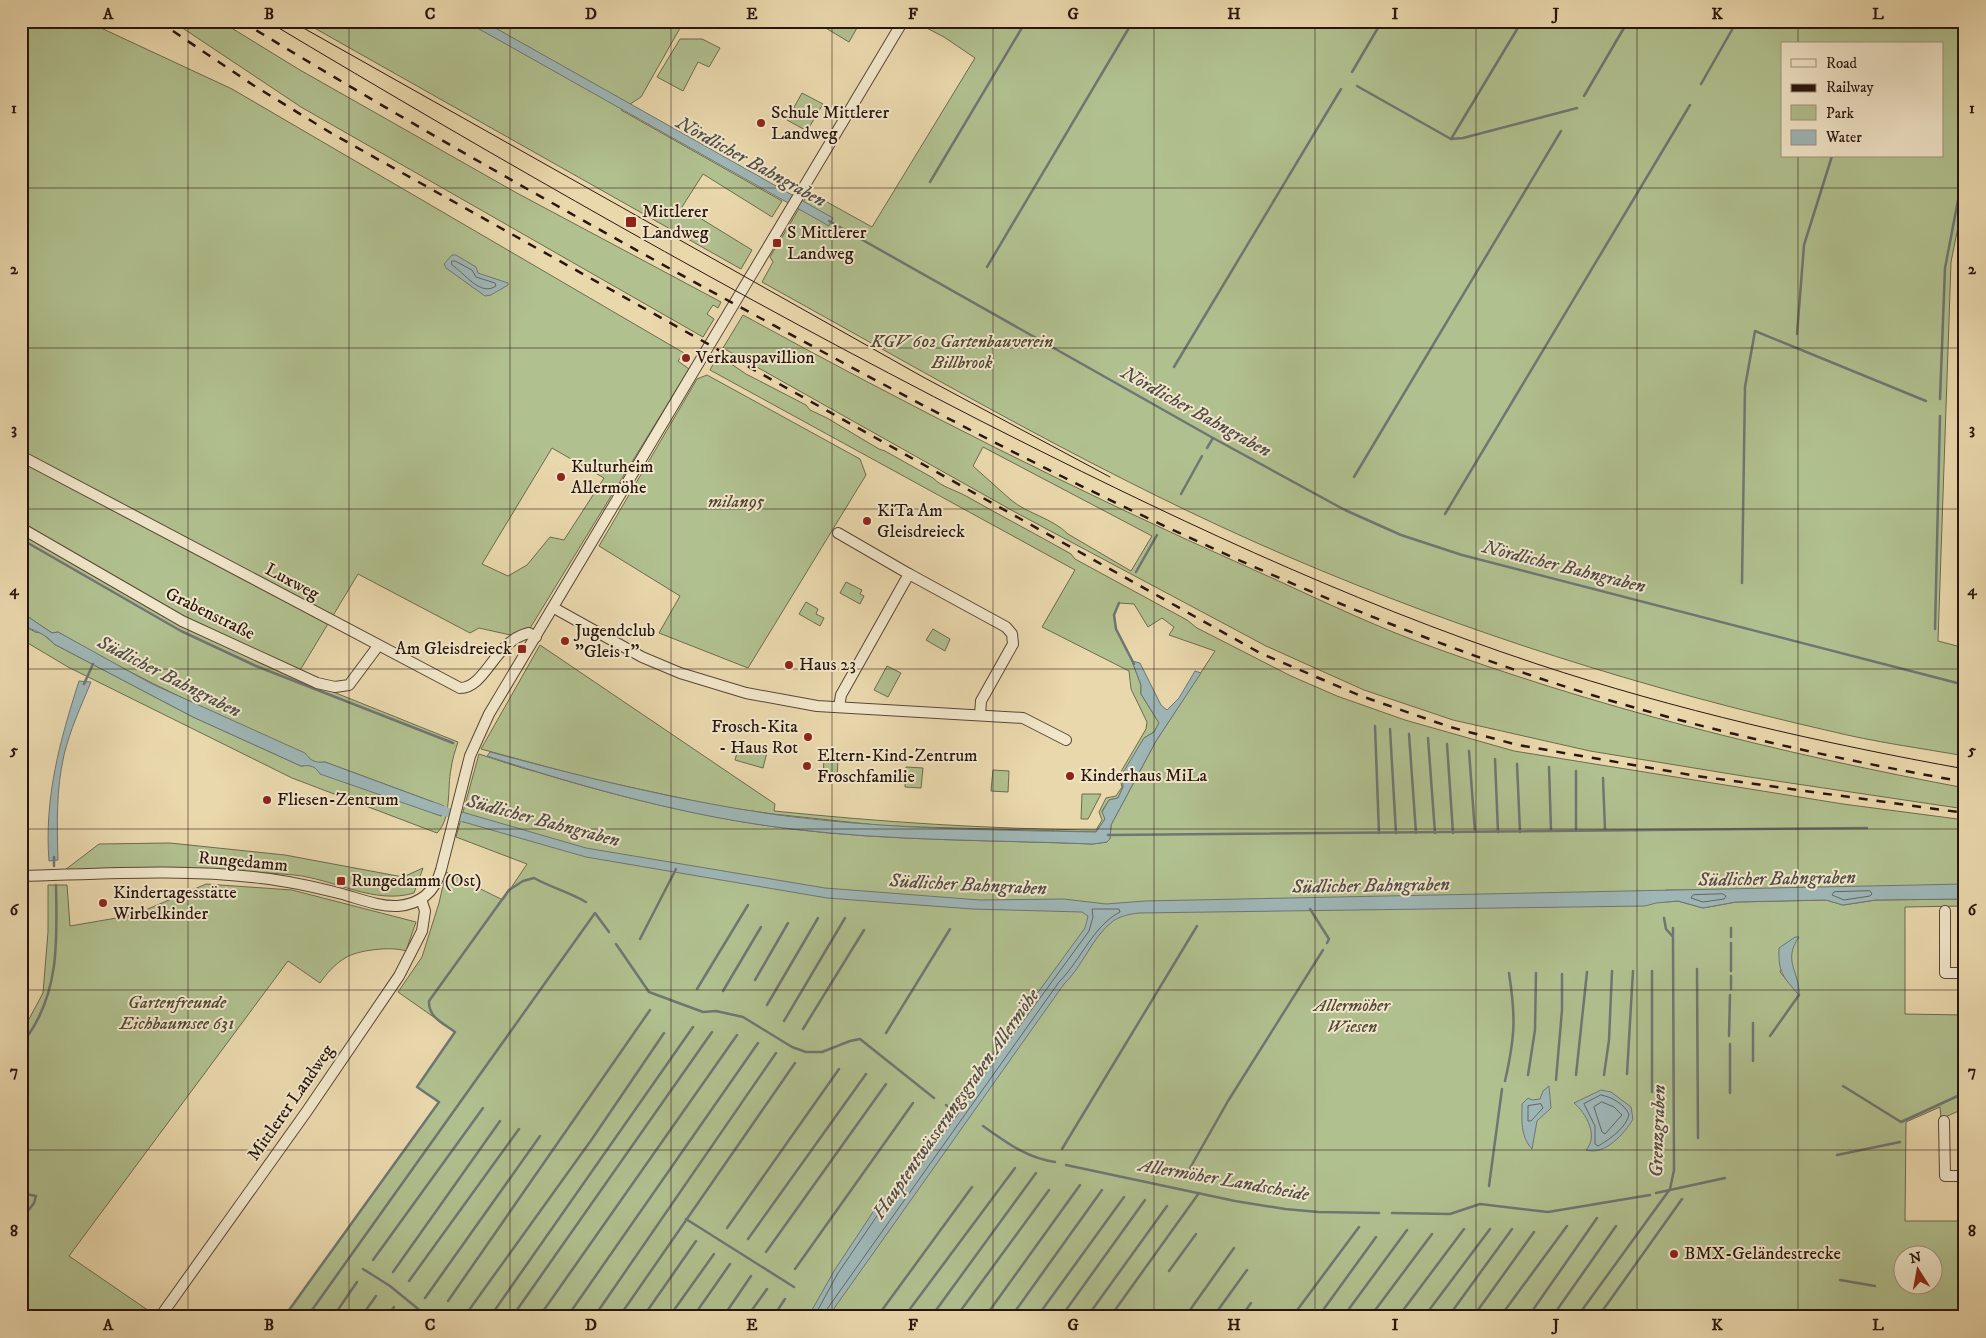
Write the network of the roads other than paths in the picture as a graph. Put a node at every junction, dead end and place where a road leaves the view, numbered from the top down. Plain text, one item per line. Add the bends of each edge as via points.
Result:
1 (903, 21) edge
2 (21, 456) edge
3 (21, 528) edge
4 (838, 533) dead end
5 (909, 574) junction
6 (554, 608) junction
7 (536, 637) junction
8 (378, 646) junction
9 (839, 707) junction
10 (980, 715) junction
11 (1066, 740) dead end
12 (21, 876) edge
13 (421, 899) junction
14 (1945, 911) dead end
15 (1965, 973) edge
16 (1944, 1121) dead end
17 (1965, 1176) edge
18 (160, 1317) edge

1 - 6 street
2 - 8 street, Luxweg
3 - 8 street, Grabenstraße via 182,621 317,682 335,687 349,685
4 - 5 street
5 - 9 street via 841,695
5 - 10 street via 1006,627 1012,634 1013,644 980,703
6 - 7 street
6 - 9 street via 629,651 687,676 746,693
7 - 8 street, Luxweg via 529,633 513,638 474,685 466,688 460,688
7 - 13 street via 474,743 441,870 434,888
9 - 10 street
10 - 11 street via 1023,718
12 - 13 street, Rungedamm via 225,875 294,882 389,905
13 - 18 street, Mittlerer Landweg via 426,912 422,931 399,976
14 - 15 street via 1945,973
16 - 17 street via 1945,1176

